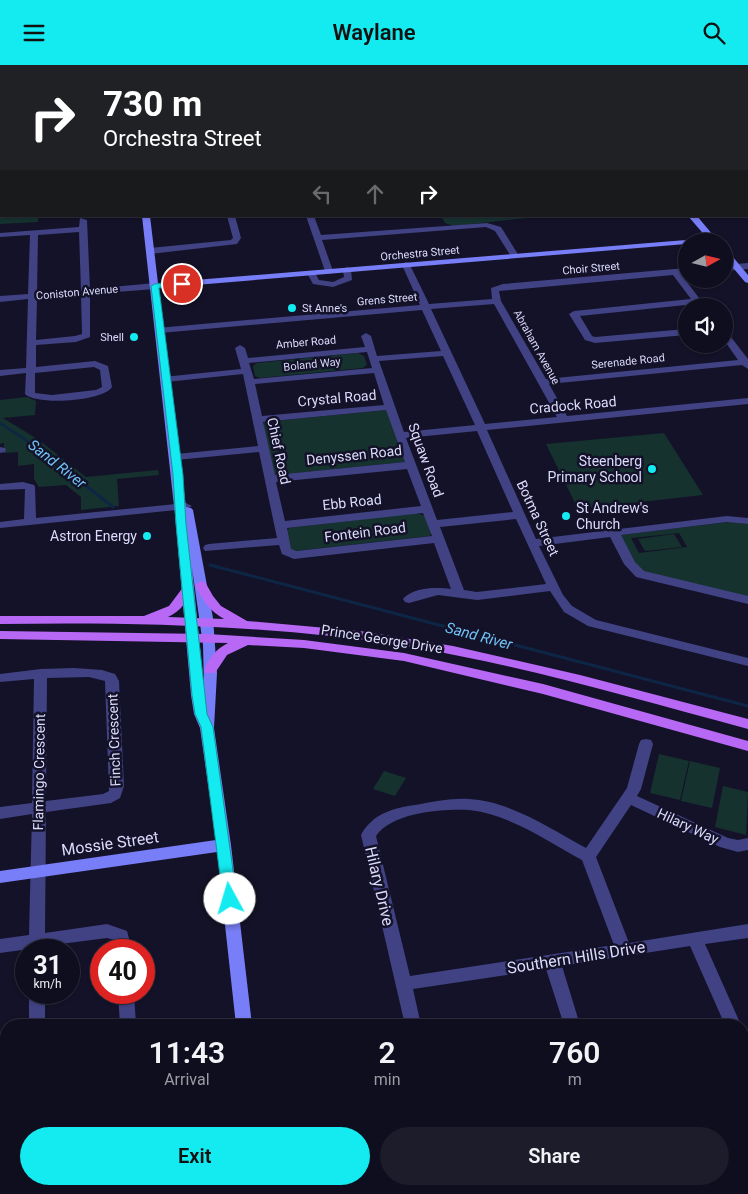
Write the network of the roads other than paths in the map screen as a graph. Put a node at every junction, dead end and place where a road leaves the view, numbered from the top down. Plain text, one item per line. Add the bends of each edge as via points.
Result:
1 (146, 217) edge
2 (231, 217) edge
3 (310, 217) edge
4 (693, 217) edge
5 (34, 233) junction
6 (707, 233) edge
7 (0, 235) edge
8 (318, 238) junction
9 (678, 243) edge
10 (150, 251) junction
11 (514, 256) junction
12 (733, 262) edge
13 (406, 265) junction
14 (748, 266) edge
15 (733, 267) edge
16 (737, 267) junction
17 (346, 270) junction
18 (329, 271) junction
19 (675, 272) junction
20 (678, 272) edge
21 (311, 273) junction
22 (748, 280) edge
23 (155, 286) junction
24 (498, 288) joint
25 (86, 292) junction
26 (32, 296) junction
27 (695, 298) edge
28 (0, 299) edge
29 (496, 301) junction
30 (678, 305) edge
31 (426, 307) junction
32 (160, 330) junction
33 (678, 333) edge
34 (366, 336) dead end
35 (31, 343) junction
36 (733, 346) edge
37 (240, 348) dead end
38 (370, 349) junction
39 (446, 353) junction
40 (747, 364) edge
41 (376, 365) junction
42 (30, 371) junction
43 (247, 371) junction
44 (0, 373) edge
45 (166, 379) junction
46 (542, 382) junction
47 (748, 401) edge
48 (390, 407) junction
49 (257, 420) junction
50 (564, 420) junction
51 (481, 427) junction
52 (401, 435) junction
53 (263, 449) junction
54 (176, 457) junction
55 (412, 465) junction
56 (270, 479) junction
57 (0, 487) edge
58 (183, 506) junction
59 (428, 509) junction
60 (519, 515) junction
61 (748, 521) edge
62 (30, 522) junction
63 (433, 524) junction
64 (0, 525) edge
65 (280, 525) junction
66 (614, 533) junction
67 (439, 539) junction
68 (283, 541) junction
69 (532, 543) junction
70 (209, 548) dead end
71 (294, 555) joint
72 (201, 585) junction
73 (554, 587) junction
74 (188, 589) junction
75 (459, 594) junction
76 (409, 599) dead end
77 (748, 600) edge
78 (0, 620) edge
79 (97, 620) junction
80 (191, 623) junction
81 (206, 623) junction
82 (254, 625) junction
83 (0, 635) edge
84 (193, 638) junction
85 (208, 638) junction
86 (268, 641) junction
87 (748, 662) edge
88 (210, 670) junction
89 (41, 673) junction
90 (0, 678) edge
91 (748, 724) edge
92 (207, 727) junction
93 (646, 744) dead end
94 (748, 745) edge
95 (629, 798) junction
96 (38, 809) junction
97 (0, 813) edge
98 (748, 844) edge
99 (224, 845) junction
100 (588, 856) junction
101 (38, 871) junction
102 (0, 877) edge
103 (748, 931) edge
104 (37, 939) edge
105 (69, 939) edge
106 (123, 939) edge
107 (695, 939) junction
108 (0, 946) edge
109 (15, 946) edge
110 (624, 950) junction
111 (552, 961) junction
112 (403, 984) junction
113 (37, 1004) edge
114 (127, 1004) edge
115 (37, 1019) edge
116 (128, 1019) edge
117 (243, 1019) edge
118 (412, 1019) edge
119 (570, 1019) edge
120 (730, 1019) edge

1 - 10 street
2 - 10 street via 237,238 234,242
3 - 8 street
4 - 6 street
5 - 7 street
5 - 25 street via 83,224
5 - 26 street
8 - 11 street via 442,225 493,225
8 - 18 street
9 - 11 street, Orchestra Street
10 - 23 street
11 - 13 street, Orchestra Street
12 - 16 street
13 - 17 street, Orchestra Street
13 - 31 street, Botma Street
14 - 16 street
15 - 16 street
16 - 22 street
17 - 18 street, Orchestra Street
17 - 21 street via 349,278 326,285 315,281
18 - 21 street, Orchestra Street
19 - 20 street, Choir Street
19 - 24 street, Choir Street
19 - 27 street
21 - 23 street, Orchestra Street
23 - 25 street, Coniston Avenue
23 - 32 street
24 - 29 street, Abraham Avenue via 493,293
25 - 26 street, Coniston Avenue
25 - 35 street via 88,332 84,337
26 - 28 street, Coniston Avenue
26 - 35 street
29 - 31 street, Grens Street
29 - 46 street, Abraham Avenue
30 - 33 street via 582,312 574,316 588,338 595,340
31 - 32 street, Grens Street
31 - 39 street, Botma Street
32 - 45 street
34 - 38 street, Squaw Road
35 - 42 street
36 - 40 street
37 - 43 street, Chief Road
38 - 41 street, Squaw Road
38 - 43 street, Amber Road
39 - 41 street, Boland Way
39 - 51 street, Botma Street
40 - 46 street, Serenade Road
41 - 43 street, Boland Way
41 - 48 street, Squaw Road
42 - 42 street via 99,365 106,368 107,387 98,393 44,398 31,396
42 - 44 street
43 - 45 street
43 - 49 street, Chief Road
45 - 54 street
46 - 50 street, Abraham Avenue
47 - 50 street, Cradock Road
48 - 49 street, Crystal Road
48 - 52 street, Squaw Road
49 - 53 street, Chief Road
50 - 51 street, Cradock Road
51 - 52 street, Cradock Road
51 - 60 street, Botma Street
52 - 55 street, Squaw Road
53 - 54 street
53 - 56 street, Chief Road
54 - 58 street
55 - 56 street, Denyssen Road
55 - 59 street, Squaw Road
56 - 65 street, Chief Road
57 - 62 street via 30,487
58 - 62 street
58 - 72 street
58 - 74 street
59 - 63 street, Squaw Road
59 - 65 street, Ebb Road
60 - 63 street
60 - 69 street, Botma Street
61 - 66 street via 727,519
62 - 64 street
63 - 67 street, Squaw Road
65 - 68 street, Chief Road
66 - 69 street
66 - 77 street via 633,568 644,576
67 - 71 street, Fontein Road
67 - 75 street, Squaw Road
68 - 70 street
68 - 71 street, Chief Road via 286,551
69 - 73 street, Botma Street
72 - 81 street
72 - 82 main road via 209,601 221,612
73 - 75 street via 485,596
73 - 87 street, Botma Street via 568,609 583,619
74 - 79 main road via 180,603 167,613
74 - 80 street
75 - 76 street via 438,591
78 - 79 main road, Prince George Drive
79 - 80 main road, Prince George Drive
80 - 81 main road, Prince George Drive
80 - 84 street
81 - 82 main road, Prince George Drive
81 - 85 street
82 - 91 main road, Prince George Drive via 411,643 550,673
83 - 84 main road, Prince George Drive
84 - 85 main road, Prince George Drive
84 - 92 street via 200,705
85 - 86 main road, Prince George Drive
85 - 88 street
86 - 88 main road via 243,643 225,649
86 - 94 main road, Prince George Drive via 363,651 465,670
88 - 92 street
89 - 90 street
89 - 96 street, Flamingo Crescent
89 - 96 street, Finch Crescent via 110,677 117,786 115,794 106,799
92 - 99 street
93 - 95 street via 637,783
95 - 98 street, Hilary Way via 725,843
95 - 100 street
96 - 97 street
96 - 101 street, Flamingo Crescent
99 - 101 street, Mossie Street
99 - 117 street
100 - 110 street
100 - 112 street, Hilary Drive via 483,806 456,804 386,816 368,835
101 - 102 street, Mossie Street
101 - 104 street, Flamingo Crescent
103 - 107 street, Southern Hills Drive
105 - 106 street via 112,931
107 - 110 street, Southern Hills Drive
107 - 120 street
108 - 109 street
110 - 111 street, Southern Hills Drive
111 - 112 street, Southern Hills Drive
111 - 119 street
112 - 118 street, Hilary Drive
113 - 115 street
114 - 116 street

